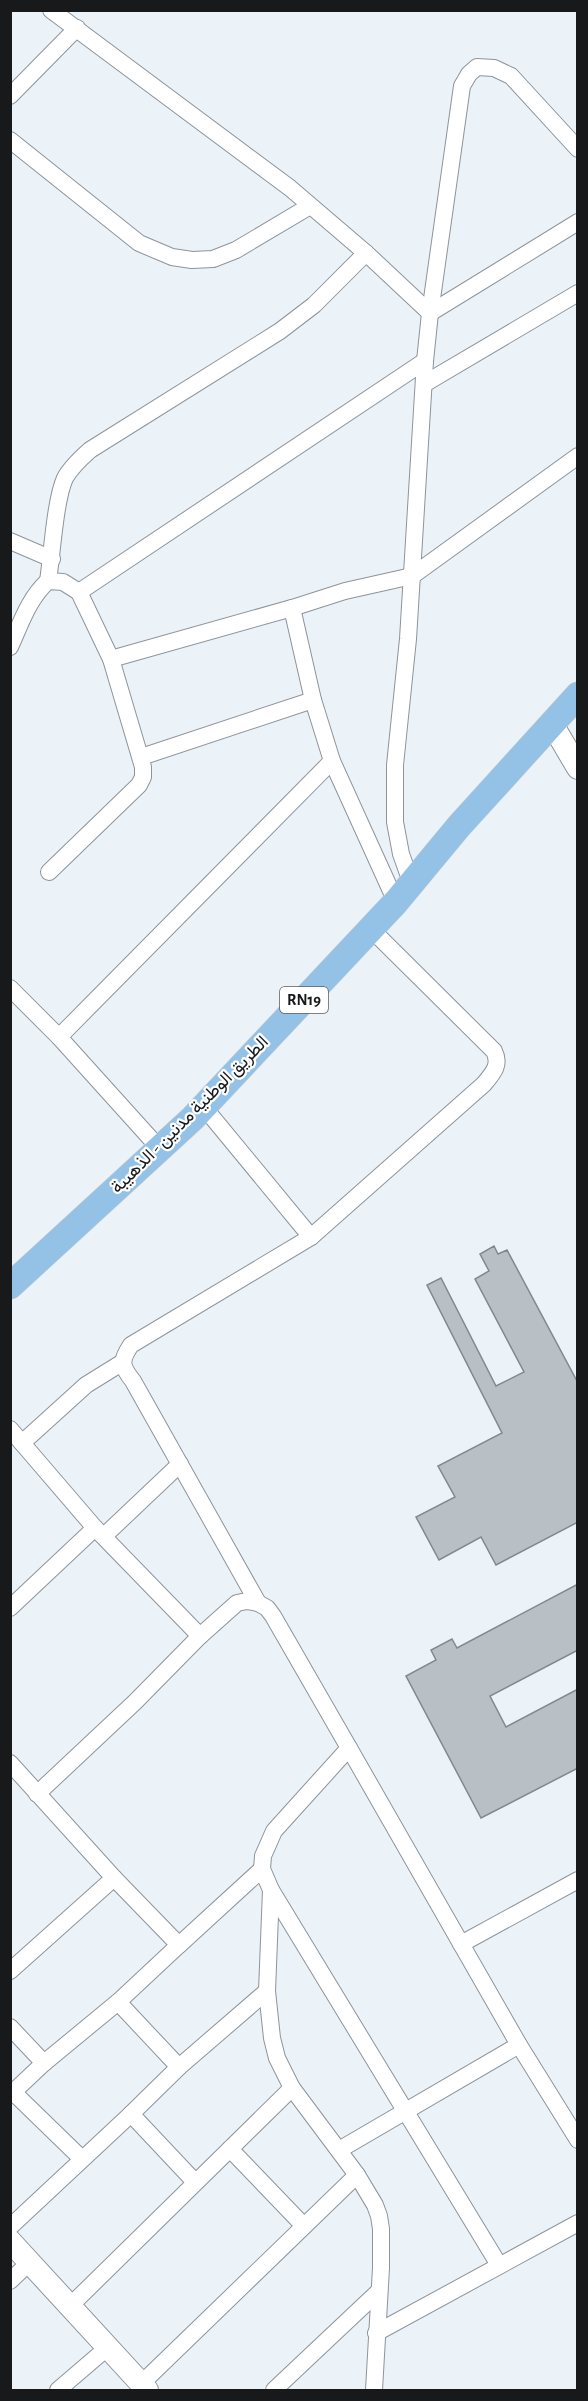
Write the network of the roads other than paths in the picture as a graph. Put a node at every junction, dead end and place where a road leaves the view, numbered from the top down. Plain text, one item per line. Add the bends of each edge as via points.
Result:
1 (51, 10) edge
2 (77, 28) junction
3 (10, 96) edge
4 (10, 140) edge
5 (578, 149) edge
6 (310, 206) junction
7 (578, 222) edge
8 (366, 253) junction
9 (578, 293) edge
10 (430, 312) junction
11 (425, 361) junction
12 (424, 384) junction
13 (578, 456) edge
14 (10, 541) edge
15 (52, 559) junction
16 (412, 576) junction
17 (48, 581) junction
18 (80, 592) junction
19 (292, 608) junction
20 (10, 646) edge
21 (111, 659) junction
22 (314, 700) junction
23 (575, 703) edge
24 (552, 724) junction
25 (141, 757) junction
26 (332, 761) junction
27 (578, 768) edge
28 (49, 872) dead end
29 (411, 882) junction
30 (396, 902) junction
31 (371, 929) junction
32 (10, 988) edge
33 (59, 1037) junction
34 (203, 1106) junction
35 (160, 1149) junction
36 (311, 1237) junction
37 (10, 1286) edge
38 (123, 1362) junction
39 (10, 1429) edge
40 (22, 1443) junction
41 (180, 1464) junction
42 (100, 1532) junction
43 (258, 1603) junction
44 (10, 1608) edge
45 (200, 1636) junction
46 (349, 1748) junction
47 (10, 1762) edge
48 (23, 1778) junction
49 (10, 1789) edge
50 (37, 1794) junction
51 (262, 1869) junction
52 (114, 1878) junction
53 (578, 1880) edge
54 (271, 1890) junction
55 (461, 1944) junction
56 (179, 1945) junction
57 (10, 1971) edge
58 (267, 1991) junction
59 (118, 2002) junction
60 (10, 2027) edge
61 (519, 2045) junction
62 (44, 2063) junction
63 (179, 2067) junction
64 (292, 2088) junction
65 (12, 2093) edge
66 (404, 2110) junction
67 (131, 2114) junction
68 (578, 2140) edge
69 (230, 2149) junction
70 (339, 2150) junction
71 (82, 2159) junction
72 (357, 2175) junction
73 (195, 2182) junction
74 (578, 2223) edge
75 (303, 2225) junction
76 (10, 2227) edge
77 (10, 2241) edge
78 (30, 2262) junction
79 (499, 2265) junction
80 (10, 2281) edge
81 (378, 2292) junction
82 (70, 2306) junction
83 (376, 2333) junction
84 (107, 2348) junction
85 (144, 2387) edge
86 (58, 2391) edge
87 (274, 2391) edge
88 (374, 2391) edge

1 - 2 street
2 - 3 street
2 - 6 street
4 - 6 street via 140,243 172,256 213,259 236,250
5 - 10 street via 511,76 494,68 477,67 469,74 462,86
6 - 8 street
7 - 10 street
8 - 10 street
8 - 15 street via 314,305 280,331 90,450 65,478
9 - 12 street
10 - 11 street
11 - 12 street
11 - 18 street
12 - 16 street
13 - 16 street
14 - 15 street
15 - 17 street
16 - 19 street
16 - 29 street via 395,765 395,822
17 - 18 street via 63,582
17 - 20 street via 29,606
18 - 21 street
19 - 21 street
19 - 22 street
21 - 25 street
22 - 25 street
22 - 26 street
23 - 24 main road, الطريق الوطنية مدنين - الذهيبة / RN19
24 - 27 street
24 - 29 main road, الطريق الوطنية مدنين - الذهيبة / RN19
25 - 28 street via 143,777 139,785
26 - 30 street
26 - 33 street
29 - 30 main road, الطريق الوطنية مدنين - الذهيبة / RN19
30 - 31 main road, الطريق الوطنية مدنين - الذهيبة / RN19
31 - 34 main road, الطريق الوطنية مدنين - الذهيبة / RN19
31 - 36 street via 494,1052 497,1065 484,1084
32 - 33 street
33 - 35 street
34 - 35 main road, الطريق الوطنية مدنين - الذهيبة / RN19
34 - 36 street
35 - 37 main road, الطريق الوطنية مدنين - الذهيبة / RN19
36 - 38 street via 131,1345
38 - 40 street via 86,1385
38 - 41 street
39 - 40 street
40 - 42 street
41 - 42 street
41 - 43 street
42 - 44 street
42 - 45 street
43 - 45 street via 237,1603
43 - 46 street via 273,1616
45 - 50 street
46 - 51 street via 274,1831
46 - 55 street
47 - 48 street
48 - 49 street
48 - 50 street
50 - 52 street
51 - 54 street
51 - 56 street
52 - 56 street
52 - 57 street
53 - 55 street
54 - 58 street
54 - 66 street
55 - 61 street
56 - 59 street
58 - 63 street
58 - 64 street via 277,2058
59 - 62 street
59 - 63 street
60 - 62 street
61 - 66 street
61 - 68 street
62 - 65 street
63 - 67 street
64 - 69 street
64 - 70 street
65 - 71 street
66 - 70 street
66 - 79 street
67 - 71 street
67 - 73 street
69 - 73 street
69 - 75 street
70 - 72 street
71 - 76 street
72 - 75 street
72 - 81 street via 375,2205 381,2229
73 - 82 street
74 - 79 street
75 - 85 street
77 - 78 street
78 - 80 street
78 - 82 street
79 - 83 street
81 - 83 street
81 - 87 street
82 - 84 street
83 - 88 street
84 - 85 street
84 - 86 street

